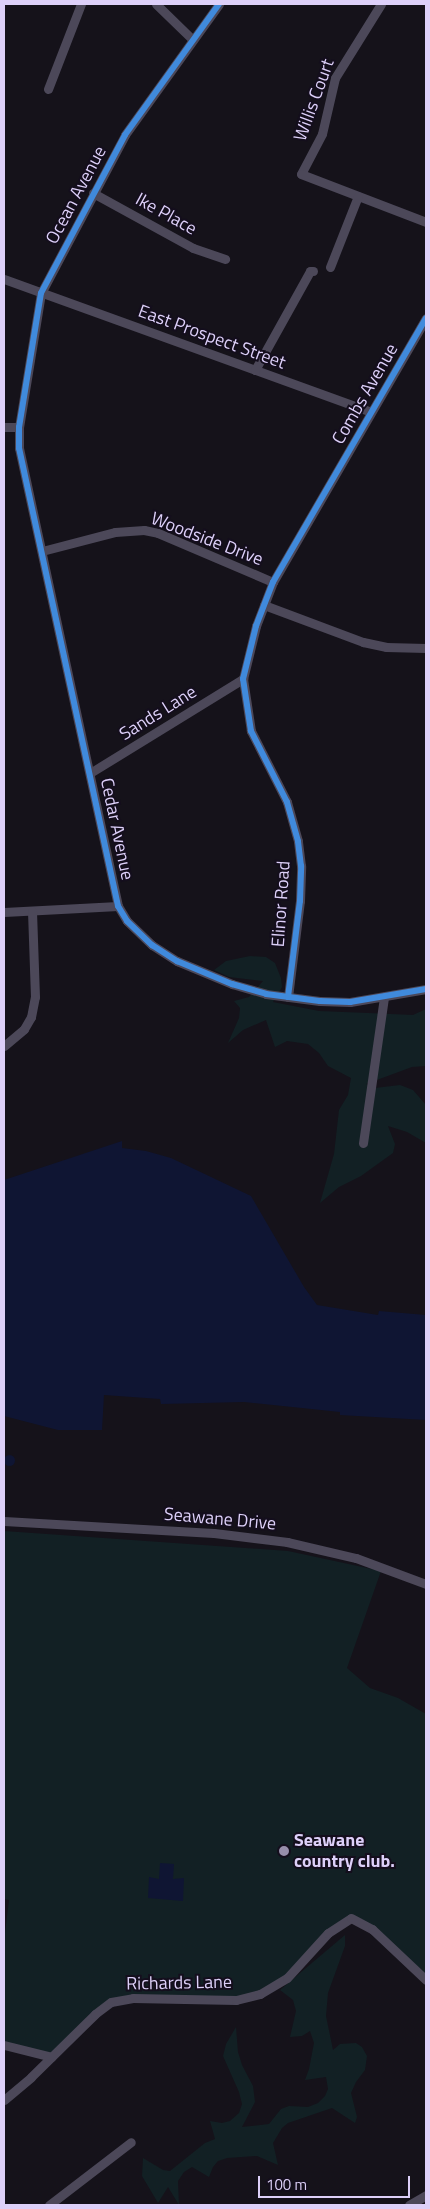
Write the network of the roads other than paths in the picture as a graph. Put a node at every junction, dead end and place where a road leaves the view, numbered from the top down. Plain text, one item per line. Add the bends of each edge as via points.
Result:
1 (81, 4) edge
2 (156, 4) edge
3 (219, 4) edge
4 (381, 4) edge
5 (192, 39) junction
6 (48, 89) dead end
7 (93, 193) junction
8 (358, 196) junction
9 (426, 222) edge
10 (225, 259) dead end
11 (330, 267) dead end
12 (313, 271) dead end
13 (4, 279) edge
14 (41, 293) junction
15 (426, 318) edge
16 (255, 370) junction
17 (371, 412) junction
18 (4, 427) edge
19 (19, 427) junction
20 (329, 485) joint
21 (42, 551) junction
22 (273, 582) junction
23 (264, 605) junction
24 (426, 648) edge
25 (243, 679) junction
26 (90, 774) junction
27 (118, 906) junction
28 (32, 911) junction
29 (4, 912) edge
30 (426, 989) edge
31 (288, 996) junction
32 (384, 997) junction
33 (4, 1046) edge
34 (363, 1143) dead end
35 (4, 1521) edge
36 (426, 1584) edge
37 (426, 1980) edge
38 (4, 2045) edge
39 (52, 2057) junction
40 (4, 2100) edge
41 (131, 2142) dead end
42 (426, 2195) edge
43 (49, 2205) edge
44 (409, 2205) edge

1 - 6 street
2 - 5 street
3 - 5 street, Ocean Avenue
4 - 8 street, Willis Court via 335,78 322,134 301,174
5 - 7 street, Ocean Avenue via 125,135
7 - 10 street, Ike Place via 193,248
7 - 14 street, Ocean Avenue
8 - 9 street
8 - 11 street
12 - 16 street via 310,271
13 - 14 street, East Prospect Street
14 - 16 street, East Prospect Street
14 - 19 street, Ocean Avenue
15 - 17 street, Combs Avenue
16 - 17 street, East Prospect Street
17 - 20 street, Combs Avenue
18 - 19 street
19 - 21 street, Cedar Avenue via 20,448
20 - 22 street, Elinor Road
21 - 22 street, Woodside Drive via 115,532 144,530
21 - 26 street, Cedar Avenue
22 - 23 street, Elinor Road
23 - 24 street via 363,642 386,647
23 - 25 street, Elinor Road
25 - 26 street, Sands Lane
25 - 31 street, Elinor Road via 251,731 287,802 298,841 300,902
26 - 27 street, Cedar Avenue
27 - 28 street
27 - 31 street, Cedar Avenue via 140,935 177,961 232,984 266,994
28 - 29 street
28 - 33 street via 35,998 31,1017 24,1029
30 - 32 street, Cedar Avenue
31 - 32 street, Cedar Avenue via 350,1002
32 - 34 street
35 - 36 street, Seawane Drive via 214,1533 287,1542 356,1558
37 - 39 street, Richards Lane via 372,1929 351,1918 336,1926 287,1978 268,1990 236,2000 133,1998 111,2002
38 - 39 street
39 - 40 street, Richards Lane
41 - 43 street
42 - 44 street

